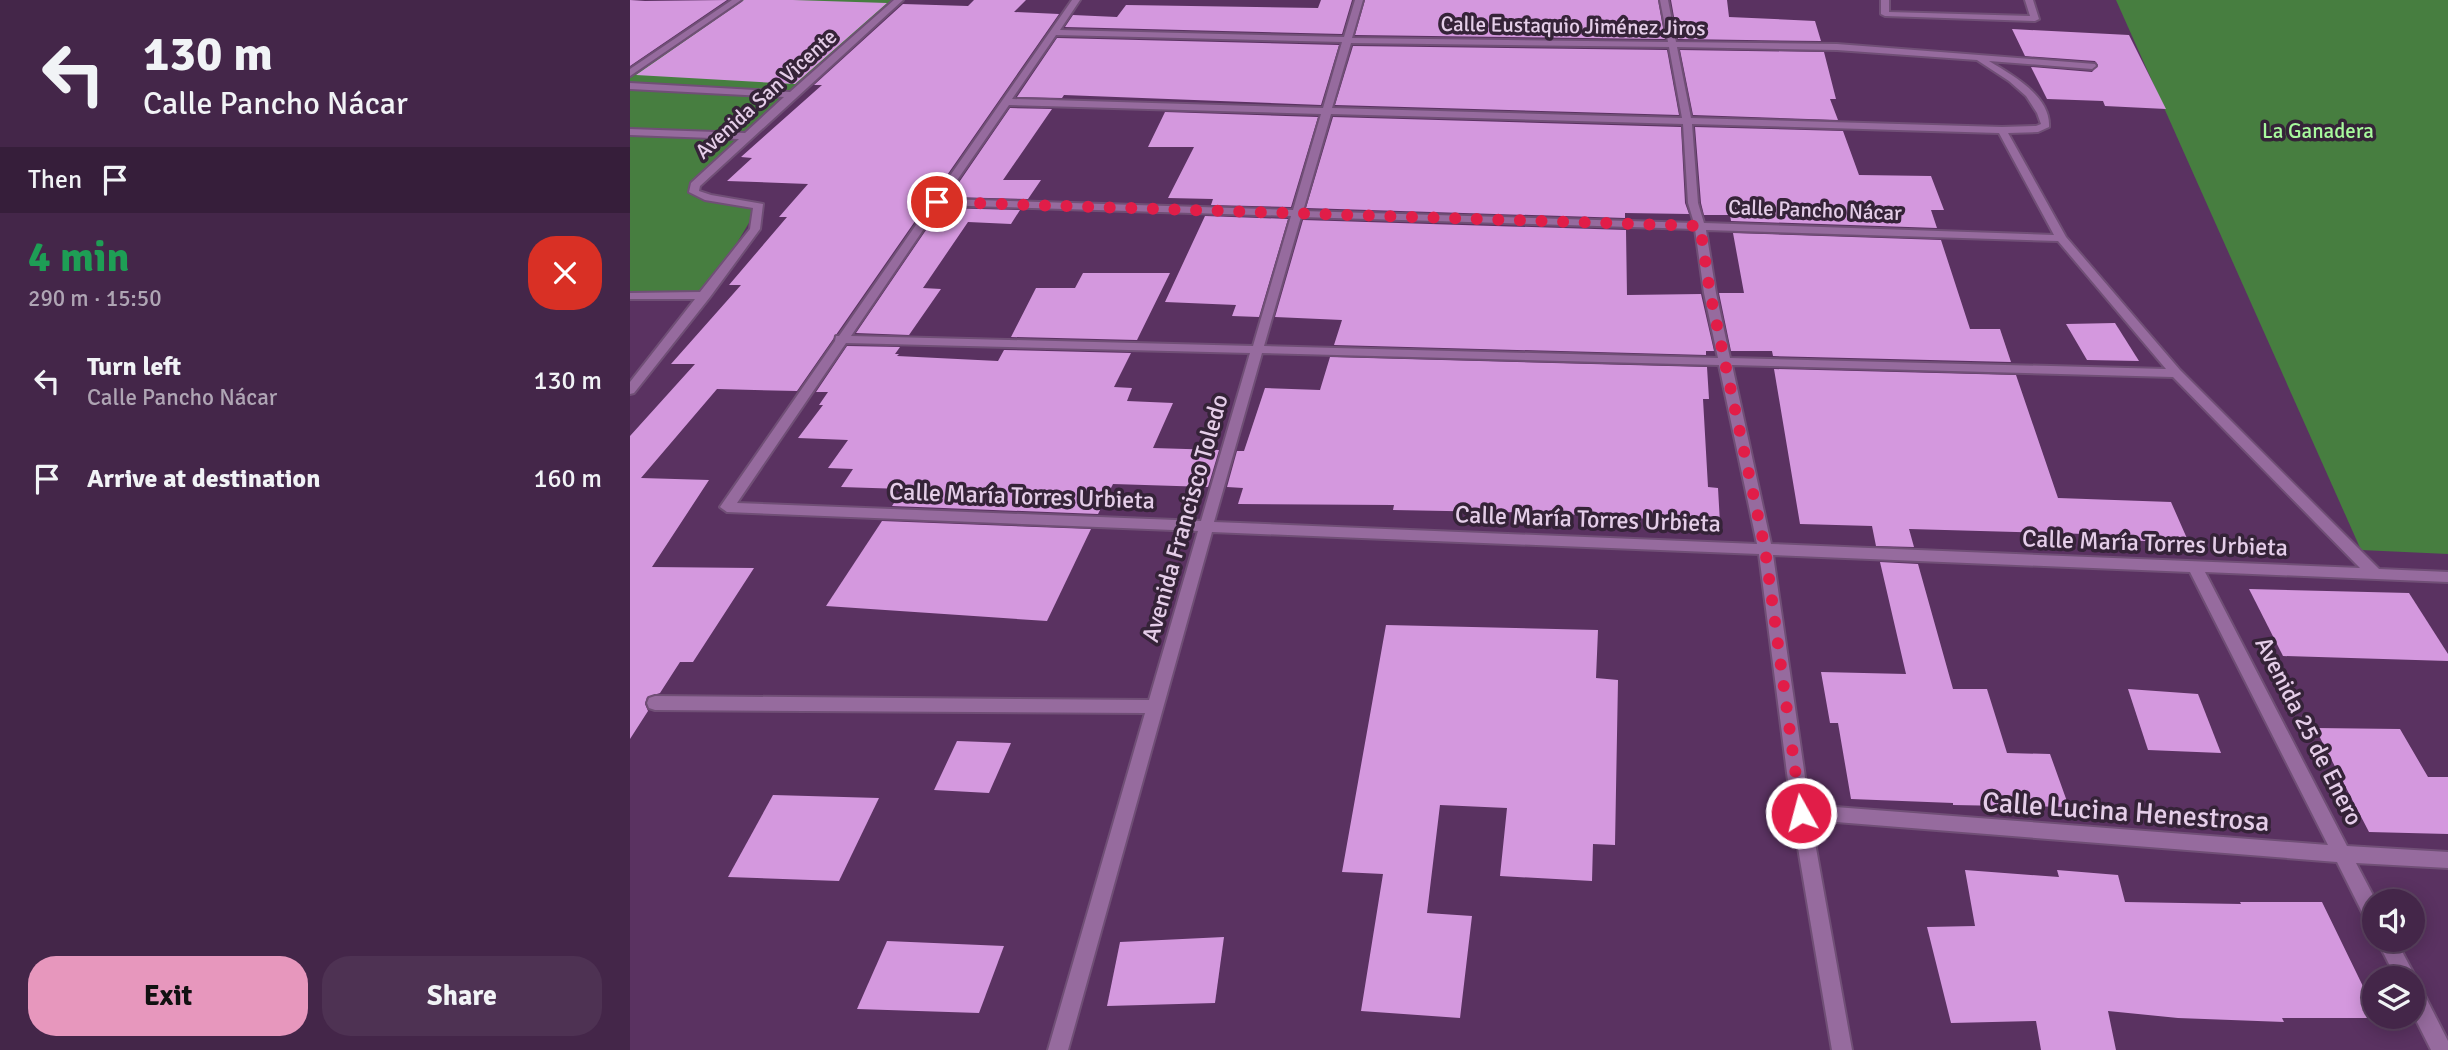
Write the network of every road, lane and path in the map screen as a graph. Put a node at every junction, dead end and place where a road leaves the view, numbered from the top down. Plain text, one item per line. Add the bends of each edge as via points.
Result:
1 (737, 0) edge
2 (899, 0) edge
3 (1076, 0) edge
4 (1359, 0) edge
5 (1664, 0) edge
6 (1885, 0) edge
7 (2029, 0) edge
8 (1053, 32) junction
9 (1348, 40) junction
10 (1672, 46) junction
11 (1977, 58) junction
12 (2092, 65) dead end
13 (630, 73) edge
14 (630, 86) edge
15 (792, 94) junction
16 (1008, 102) junction
17 (1327, 111) junction
18 (1687, 121) junction
19 (2002, 130) junction
20 (630, 132) edge
21 (746, 136) junction
22 (937, 202) junction
23 (1297, 214) junction
24 (1700, 226) junction
25 (2061, 238) junction
26 (706, 295) junction
27 (630, 296) edge
28 (840, 339) junction
29 (1257, 350) junction
30 (1725, 362) junction
31 (2176, 373) junction
32 (630, 390) edge
33 (1206, 527) junction
34 (1765, 549) junction
35 (2196, 569) junction
36 (2375, 574) junction
37 (2448, 577) edge
38 (655, 703) dead end
39 (1155, 707) junction
40 (1801, 813) junction
41 (2342, 854) junction
42 (2448, 860) edge
43 (2362, 893) edge
44 (2425, 1017) edge
45 (1058, 1050) edge
46 (1842, 1050) edge
47 (2442, 1050) edge

1 - 13 street
2 - 15 street, Avenida San Vicente
3 - 8 street
4 - 9 street, Avenida Francisco Toledo
5 - 10 street
6 - 7 street via 1885,13 2035,19
8 - 9 street, Calle Eustaquio Jiménez Jiros
8 - 16 street
9 - 10 street, Calle Eustaquio Jiménez Jiros
9 - 17 street, Avenida Francisco Toledo
10 - 11 street, Calle Eustaquio Jiménez Jiros via 1837,47
10 - 18 street
11 - 12 street, Calle Eustaquio Jiménez Jiros
11 - 19 street via 2014,80 2042,107 2046,125
14 - 15 street
15 - 21 street, Avenida San Vicente
16 - 17 street
16 - 22 street
17 - 18 street
17 - 23 street, Avenida Francisco Toledo
18 - 19 street
18 - 24 street via 1693,203
19 - 25 street
20 - 21 street
21 - 26 street, Avenida San Vicente via 695,185 694,192 709,198 759,206 755,229
22 - 23 street, Calle Pancho Nácar
22 - 28 street
23 - 24 street, Calle Pancho Nácar
23 - 29 street, Avenida Francisco Toledo
24 - 25 street, Calle Pancho Nácar
24 - 30 street
25 - 31 street
26 - 27 street
26 - 32 street, Avenida San Vicente
28 - 29 street
28 - 33 street, Calle María Torres Urbieta via 727,507
29 - 30 street
29 - 33 street, Avenida Francisco Toledo
30 - 31 street
30 - 34 street
31 - 36 street
33 - 34 street, Calle María Torres Urbieta
33 - 39 street, Avenida Francisco Toledo
34 - 35 street, Calle María Torres Urbieta
34 - 40 street
35 - 36 street, Calle María Torres Urbieta
35 - 41 street, Avenida 25 de Enero
36 - 37 street, Calle María Torres Urbieta
38 - 39 street
39 - 45 street, Avenida Francisco Toledo
40 - 41 street, Calle Lucina Henestrosa
40 - 46 street
41 - 42 street, Calle Lucina Henestrosa
41 - 43 street, Avenida 25 de Enero
44 - 47 street

